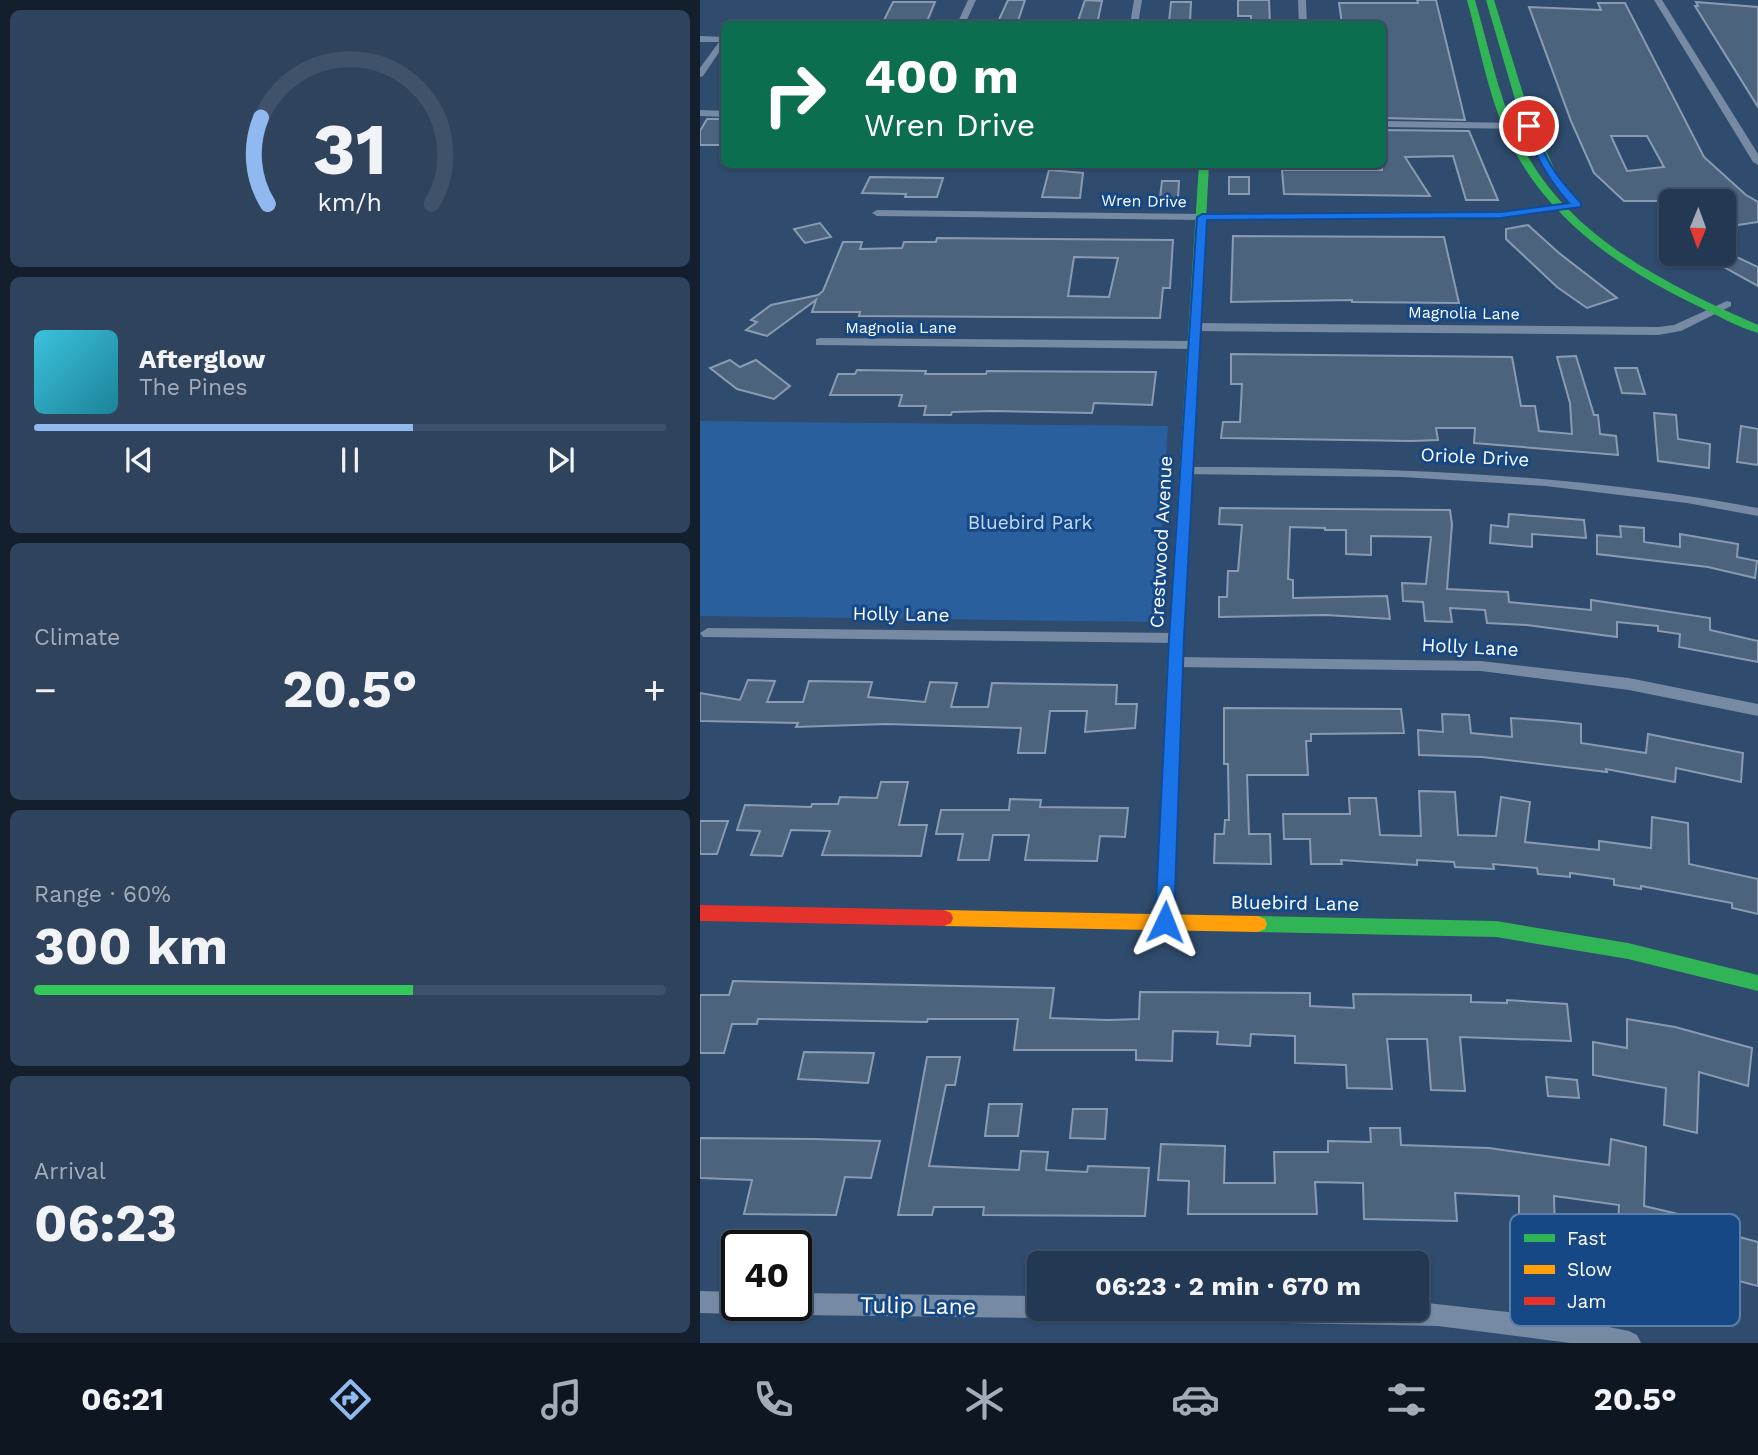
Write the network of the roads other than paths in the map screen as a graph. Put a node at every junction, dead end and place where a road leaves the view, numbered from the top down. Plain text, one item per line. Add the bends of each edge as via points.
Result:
1 (972, 0) edge
2 (1138, 0) edge
3 (1302, 0) edge
4 (1471, 0) edge
5 (1490, 0) edge
6 (1658, 0) edge
7 (962, 21) edge
8 (1134, 21) edge
9 (1304, 21) edge
10 (700, 39) edge
11 (721, 40) edge
12 (721, 44) edge
13 (700, 74) edge
14 (700, 113) edge
15 (721, 114) edge
16 (1386, 124) edge
17 (1509, 125) junction
18 (1529, 126) junction
19 (1758, 162) edge
20 (1204, 168) edge
21 (1577, 205) junction
22 (1559, 207) junction
23 (877, 213) dead end
24 (1202, 217) junction
25 (1721, 307) junction
26 (1758, 317) edge
27 (1195, 327) junction
28 (1758, 329) edge
29 (820, 342) dead end
30 (1192, 345) junction
31 (1187, 471) junction
32 (1758, 512) edge
33 (708, 633) dead end
34 (1177, 638) junction
35 (1175, 662) junction
36 (1758, 710) edge
37 (700, 913) edge
38 (1165, 922) junction
39 (1758, 984) edge
40 (700, 1302) edge
41 (721, 1303) edge
42 (812, 1304) edge
43 (1027, 1307) edge
44 (1429, 1314) edge
45 (1510, 1323) edge
46 (1532, 1326) edge
47 (1629, 1343) edge

1 - 7 street
2 - 8 street
3 - 9 street
4 - 17 street
5 - 18 street
6 - 19 street
10 - 11 street
12 - 13 street
14 - 15 street
16 - 17 street
17 - 18 street
17 - 22 street via 1540,185
18 - 21 street via 1556,183
20 - 24 street, Crestwood Avenue
21 - 22 street, Wren Drive
21 - 25 street via 1613,238
22 - 24 street, Wren Drive via 1501,215
22 - 25 street via 1640,269
23 - 24 street, Wren Drive
24 - 27 street, Crestwood Avenue
25 - 26 street
25 - 27 street, Magnolia Lane via 1677,328 1657,331
25 - 28 street
27 - 30 street, Crestwood Avenue
29 - 30 street, Magnolia Lane
30 - 31 street, Crestwood Avenue
31 - 32 street, Oriole Drive via 1397,471 1525,478 1647,492
31 - 34 street, Crestwood Avenue
33 - 34 street, Holly Lane
34 - 35 street, Crestwood Avenue
35 - 36 street, Holly Lane via 1481,666 1629,684
35 - 38 street, Crestwood Avenue
37 - 38 street, Bluebird Lane
38 - 39 street, Bluebird Lane via 1496,929 1601,944
40 - 41 street
42 - 43 street, Tulip Lane
44 - 45 street
46 - 47 street

